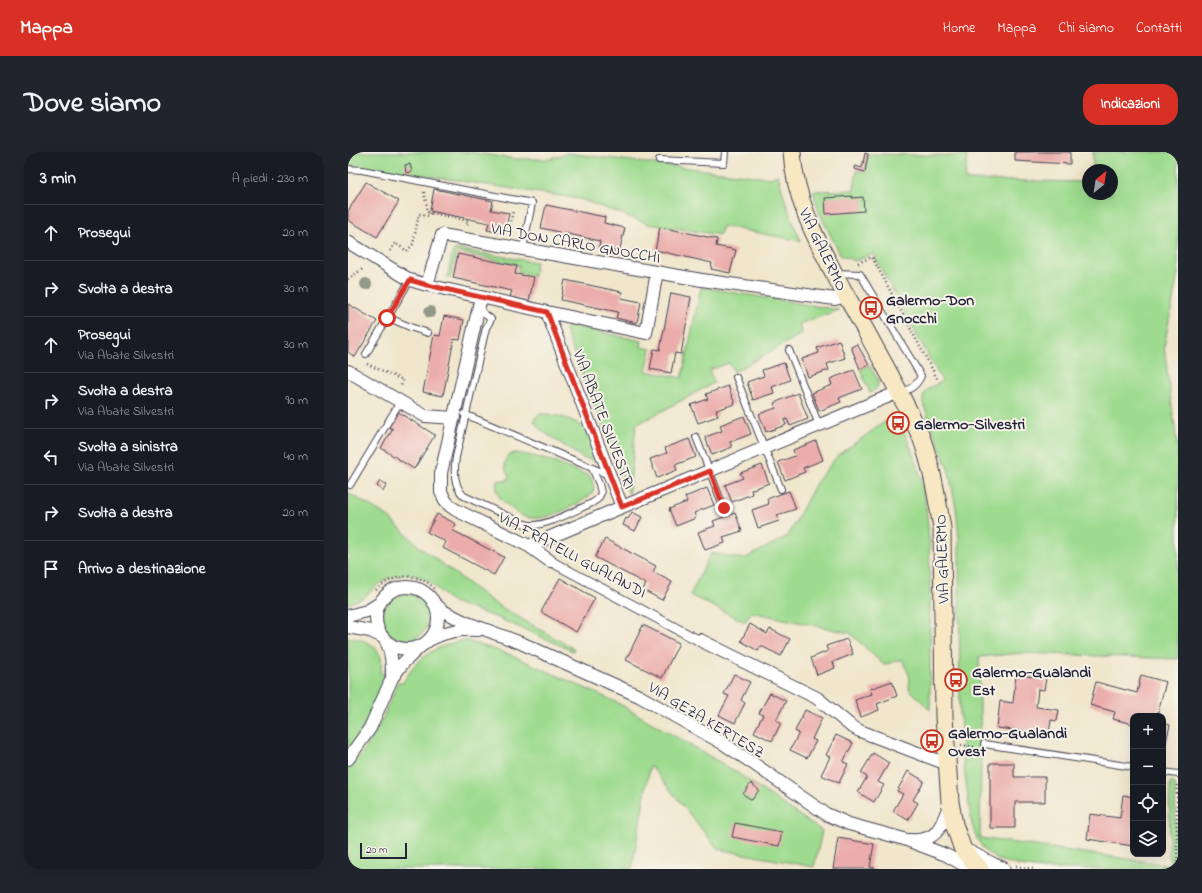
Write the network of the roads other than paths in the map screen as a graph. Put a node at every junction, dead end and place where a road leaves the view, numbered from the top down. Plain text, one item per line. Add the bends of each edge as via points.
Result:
1 (725, 152) edge
2 (792, 152) edge
3 (659, 160) dead end
4 (348, 169) edge
5 (348, 242) edge
6 (523, 249) junction
7 (657, 272) junction
8 (834, 273) junction
9 (410, 280) junction
10 (427, 285) junction
11 (847, 296) junction
12 (480, 303) junction
13 (547, 312) junction
14 (387, 318) junction
15 (428, 333) dead end
16 (789, 350) dead end
17 (366, 354) dead end
18 (348, 372) edge
19 (736, 377) dead end
20 (899, 392) junction
21 (400, 402) junction
22 (458, 415) junction
23 (819, 425) junction
24 (696, 437) dead end
25 (765, 448) junction
26 (592, 468) junction
27 (710, 471) junction
28 (610, 476) junction
29 (350, 485) dead end
30 (781, 489) dead end
31 (622, 507) junction
32 (724, 508) dead end
33 (529, 546) junction
34 (550, 561) joint
35 (433, 602) junction
36 (380, 603) junction
37 (348, 616) edge
38 (348, 627) edge
39 (490, 632) junction
40 (384, 638) junction
41 (698, 640) joint
42 (426, 642) junction
43 (392, 678) junction
44 (984, 744) dead end
45 (348, 759) edge
46 (948, 764) junction
47 (1130, 767) edge
48 (1166, 772) edge
49 (1178, 774) edge
50 (950, 802) junction
51 (904, 839) junction
52 (963, 850) junction
53 (971, 869) edge
54 (980, 869) edge
55 (1002, 869) edge

1 - 3 lane via 724,163
2 - 8 main road, VIA GALERMO via 793,169 802,207
4 - 6 lane via 532,203
5 - 9 street
6 - 7 street, VIA DON CARLO GNOCCHI
6 - 10 street, VIA DON CARLO GNOCCHI via 442,235
7 - 11 street, VIA DON CARLO GNOCCHI via 835,299
7 - 13 street via 646,333
8 - 11 main road, VIA GALERMO
8 - 20 lane via 860,274 921,376 909,390
9 - 10 street
9 - 14 lane
10 - 12 street
11 - 20 main road, VIA GALERMO
12 - 13 street
12 - 22 street
13 - 28 street, VIA ABATE SILVESTRI
14 - 15 lane
14 - 17 lane
16 - 23 lane
18 - 21 street
19 - 25 lane
20 - 23 street, VIA ABATE SILVESTRI
20 - 46 main road, VIA GALERMO via 921,437 938,498 942,528 944,717
21 - 22 street via 425,416
21 - 29 lane
22 - 26 lane
22 - 26 lane via 455,475 460,492 522,523 531,526 547,522 598,499 601,493
22 - 33 street, VIA FRATELLI GUALANDI via 441,472 441,492 445,500 456,510
23 - 25 street, VIA ABATE SILVESTRI
24 - 27 lane
25 - 27 street, VIA ABATE SILVESTRI
25 - 30 lane
26 - 28 lane
27 - 31 street, VIA ABATE SILVESTRI
27 - 32 lane
28 - 31 street, VIA ABATE SILVESTRI
31 - 33 street
33 - 34 street, VIA FRATELLI GUALANDI
34 - 41 street, VIA FRATELLI GUALANDI
35 - 36 street via 422,591 398,588 384,597
35 - 39 street via 452,616
35 - 42 street via 438,618 434,633
36 - 37 street via 367,611
36 - 40 street via 376,620
38 - 40 street via 370,631
39 - 42 street via 453,630
39 - 51 street, VIA GEZA KERTESZ via 521,643 638,696 724,744 826,814 849,824
40 - 42 street via 394,646 404,649 414,648
40 - 43 street via 392,659
41 - 46 street, VIA FRATELLI GUALANDI via 817,698 860,731
42 - 43 street via 403,663
43 - 45 street via 370,728
44 - 47 lane
46 - 50 main road, VIA GALERMO
48 - 49 lane
50 - 51 street via 937,832 927,839
50 - 52 main road, VIA GALERMO
51 - 53 street via 946,855
52 - 54 main road, VIA GALERMO
52 - 55 street

